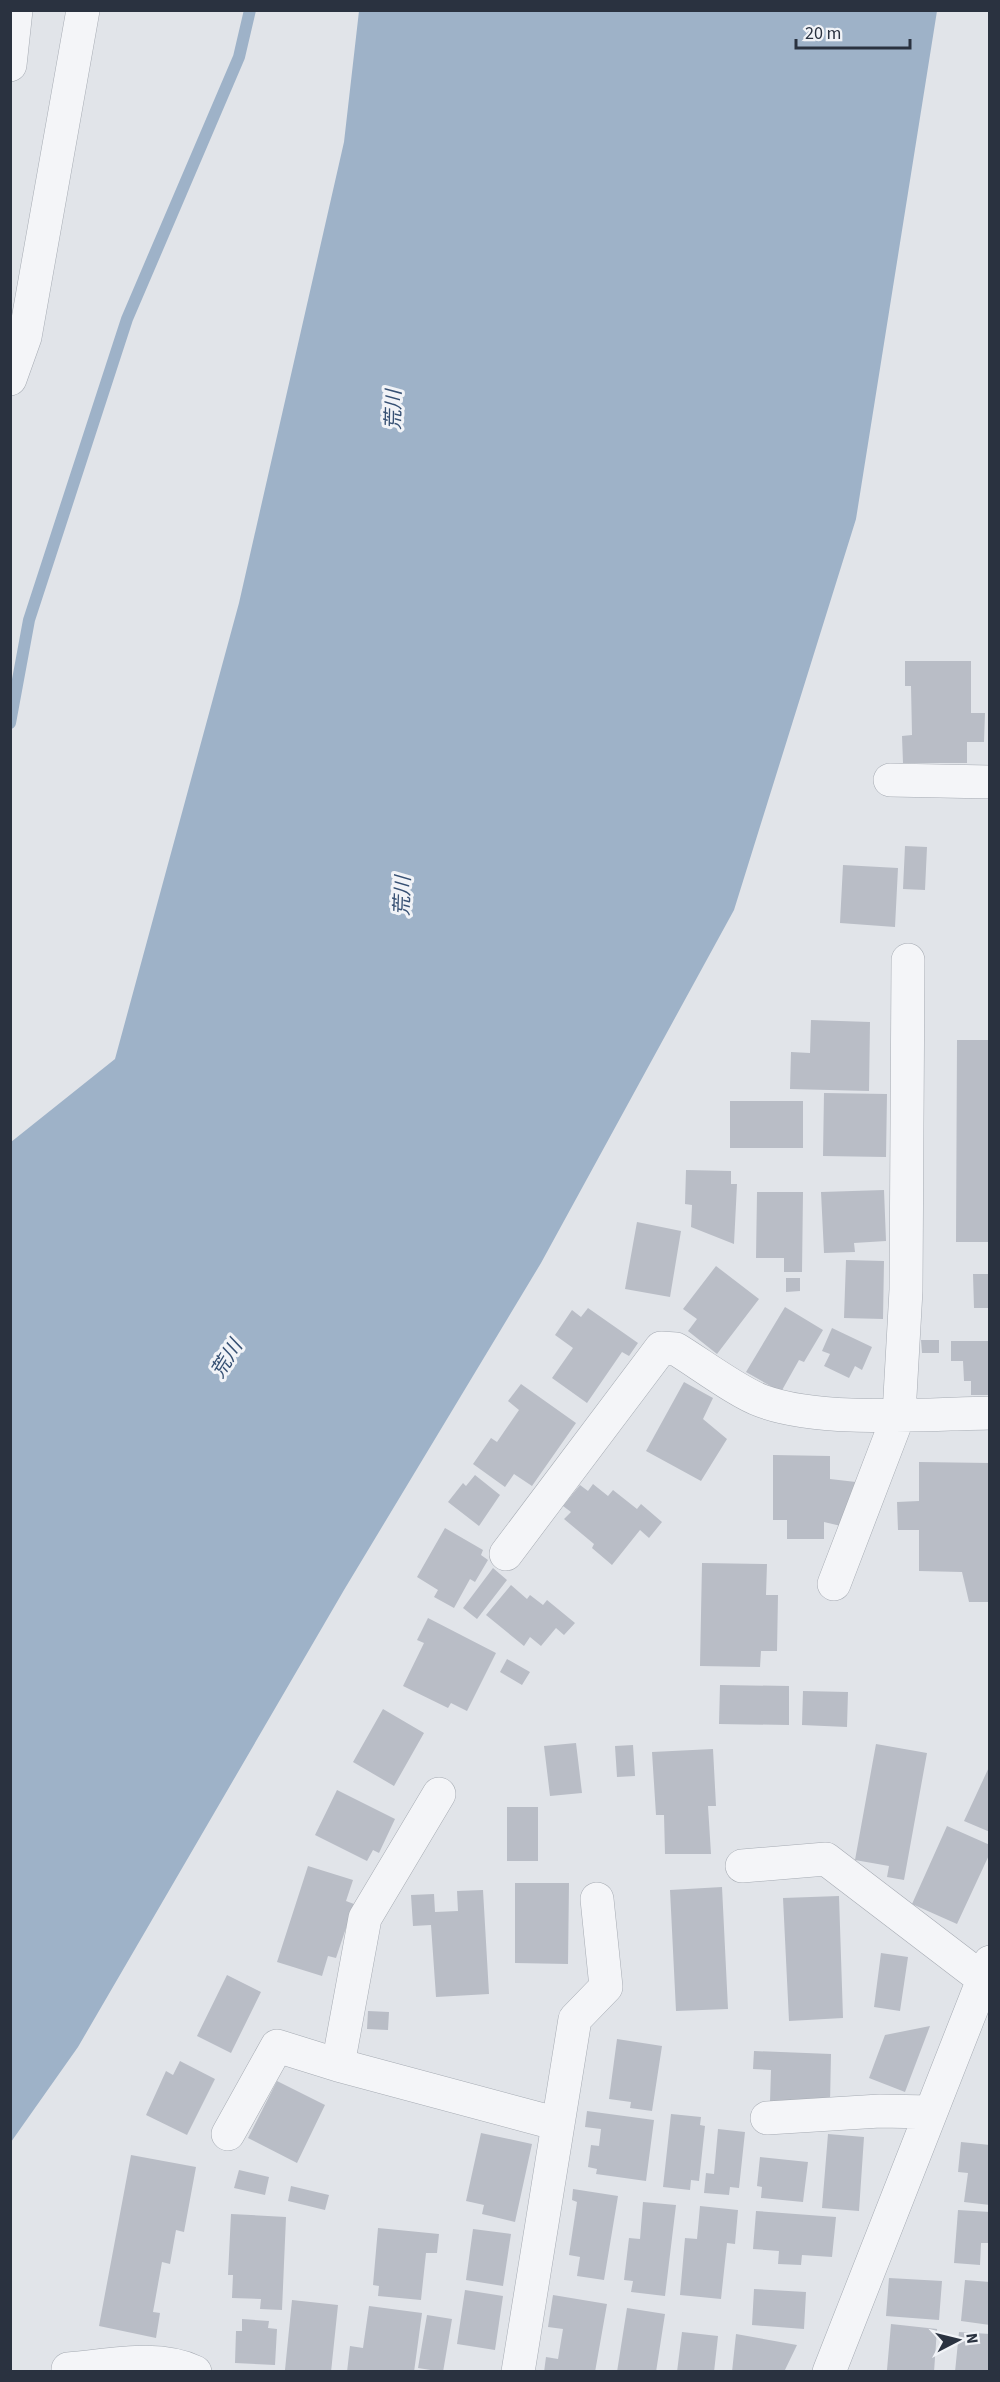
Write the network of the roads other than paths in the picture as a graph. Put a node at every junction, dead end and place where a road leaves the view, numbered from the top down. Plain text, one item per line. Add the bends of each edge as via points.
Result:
1 (16, 10) edge
2 (83, 10) edge
3 (10, 65) edge
4 (10, 266) edge
5 (34, 289) junction
6 (10, 379) edge
7 (890, 780) dead end
8 (990, 782) edge
9 (908, 960) dead end
10 (990, 1413) edge
11 (899, 1414) junction
12 (506, 1554) dead end
13 (834, 1584) dead end
14 (438, 1794) dead end
15 (742, 1866) dead end
16 (597, 1899) dead end
17 (986, 1971) edge
18 (338, 2065) junction
19 (930, 2112) junction
20 (767, 2118) dead end
21 (558, 2124) junction
22 (228, 2134) dead end
23 (68, 2369) dead end
24 (109, 2369) edge
25 (192, 2371) edge
26 (518, 2372) edge
27 (829, 2372) edge

1 - 3 street
2 - 5 street
4 - 5 street
5 - 6 street via 25,337
7 - 8 street
9 - 11 street via 906,1290
10 - 11 street
11 - 12 street via 798,1410 761,1401 676,1350 661,1348
11 - 13 street
14 - 18 street via 365,1918
15 - 17 street via 826,1859
16 - 21 street via 606,1987 575,2019
17 - 19 street
18 - 21 street
18 - 22 street via 277,2046
19 - 20 street
19 - 27 street
21 - 26 street
23 - 24 street
24 - 25 street via 178,2364

